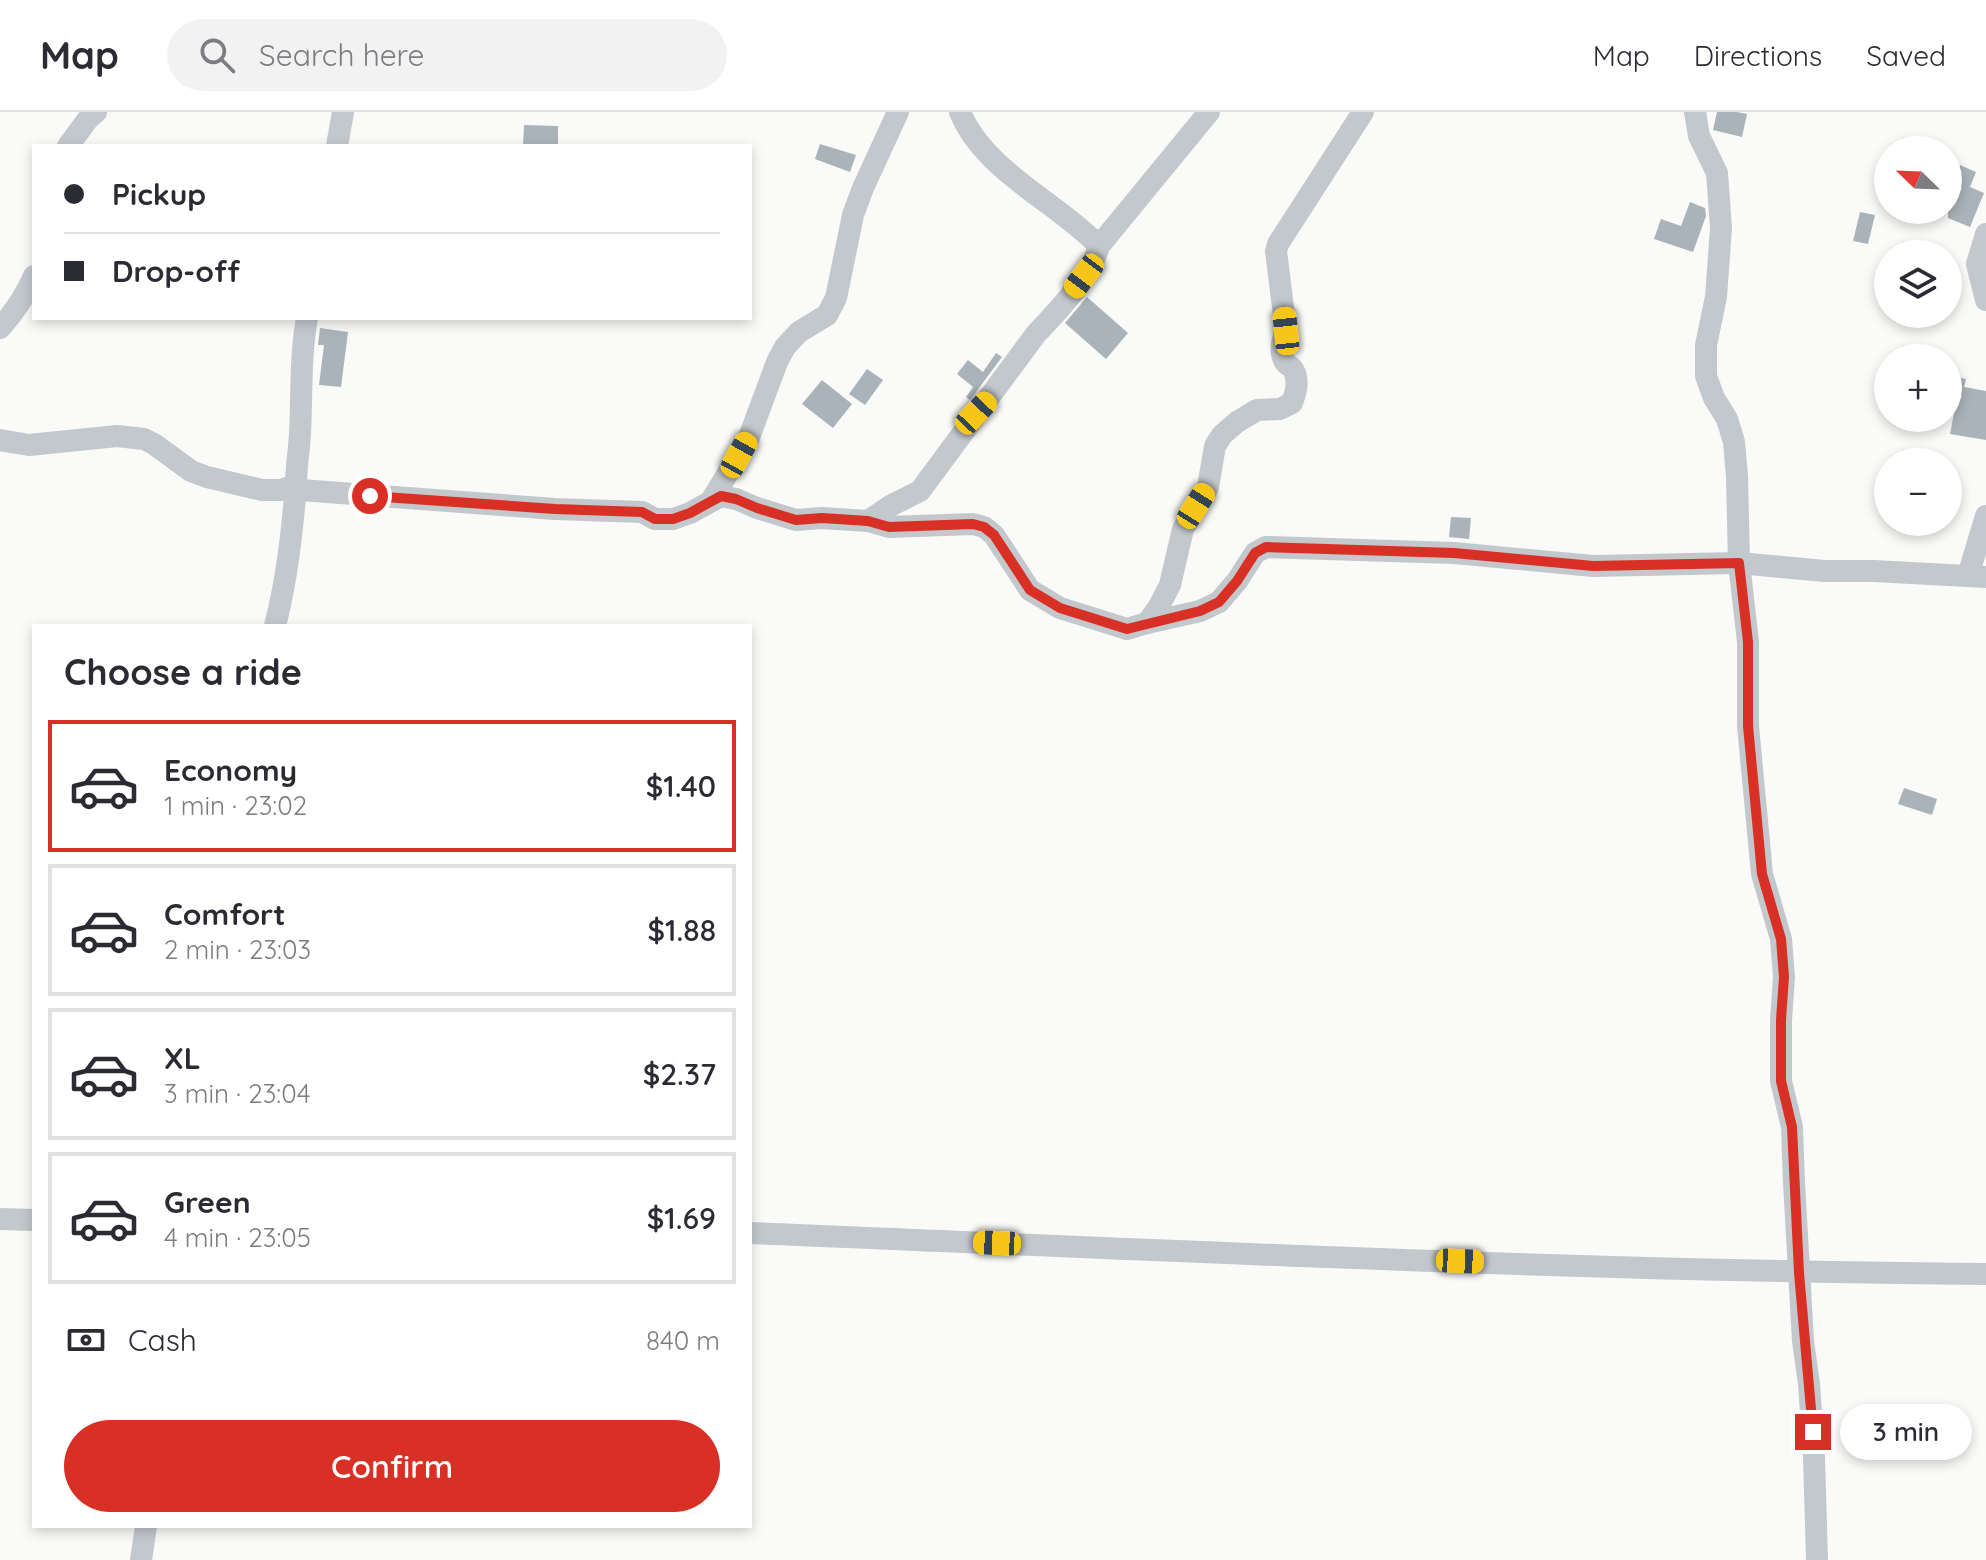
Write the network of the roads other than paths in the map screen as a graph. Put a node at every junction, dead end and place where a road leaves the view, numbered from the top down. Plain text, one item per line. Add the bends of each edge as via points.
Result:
1 (96, 112) edge
2 (343, 112) edge
3 (898, 112) edge
4 (960, 112) edge
5 (1209, 112) edge
6 (1363, 112) edge
7 (1695, 112) edge
8 (69, 144) edge
9 (337, 144) edge
10 (1986, 234) edge
11 (1099, 246) junction
12 (32, 280) edge
13 (1986, 300) edge
14 (307, 320) edge
15 (0, 328) edge
16 (0, 440) edge
17 (296, 485) junction
18 (711, 501) junction
19 (1986, 516) edge
20 (868, 521) junction
21 (1739, 563) junction
22 (1977, 577) edge
23 (1147, 623) junction
24 (276, 624) edge
25 (0, 1219) edge
26 (32, 1220) edge
27 (752, 1233) edge
28 (1799, 1273) junction
29 (1986, 1274) edge
30 (146, 1528) edge
31 (141, 1560) edge
32 (1816, 1560) edge

1 - 8 street
2 - 9 street
3 - 18 street via 853,215 836,298 827,315 785,347 748,440
4 - 11 street via 1001,166
5 - 11 street
6 - 23 street via 1276,251 1286,331 1282,352 1296,379 1292,403 1257,410 1222,435 1208,487 1183,529 1170,585
7 - 21 street via 1699,136 1717,173 1721,228 1706,376 1734,442
10 - 13 street via 1977,264
11 - 20 street via 1095,262 920,491
12 - 15 street
14 - 17 street
16 - 17 street via 29,445 117,436 144,439 207,477 262,490
17 - 18 street via 309,492 642,512 655,519 673,519
17 - 24 street via 292,541
18 - 20 street via 721,496 736,499 796,520
19 - 22 street
20 - 23 street via 889,527 984,527 1030,590 1060,608 1127,629
21 - 22 street
21 - 23 street via 1593,566 1454,553 1266,547 1255,553 1219,602
21 - 28 street via 1762,874 1781,939 1781,1081 1792,1127
25 - 26 street
27 - 28 street
28 - 29 street
28 - 32 street via 1814,1457
30 - 31 street

